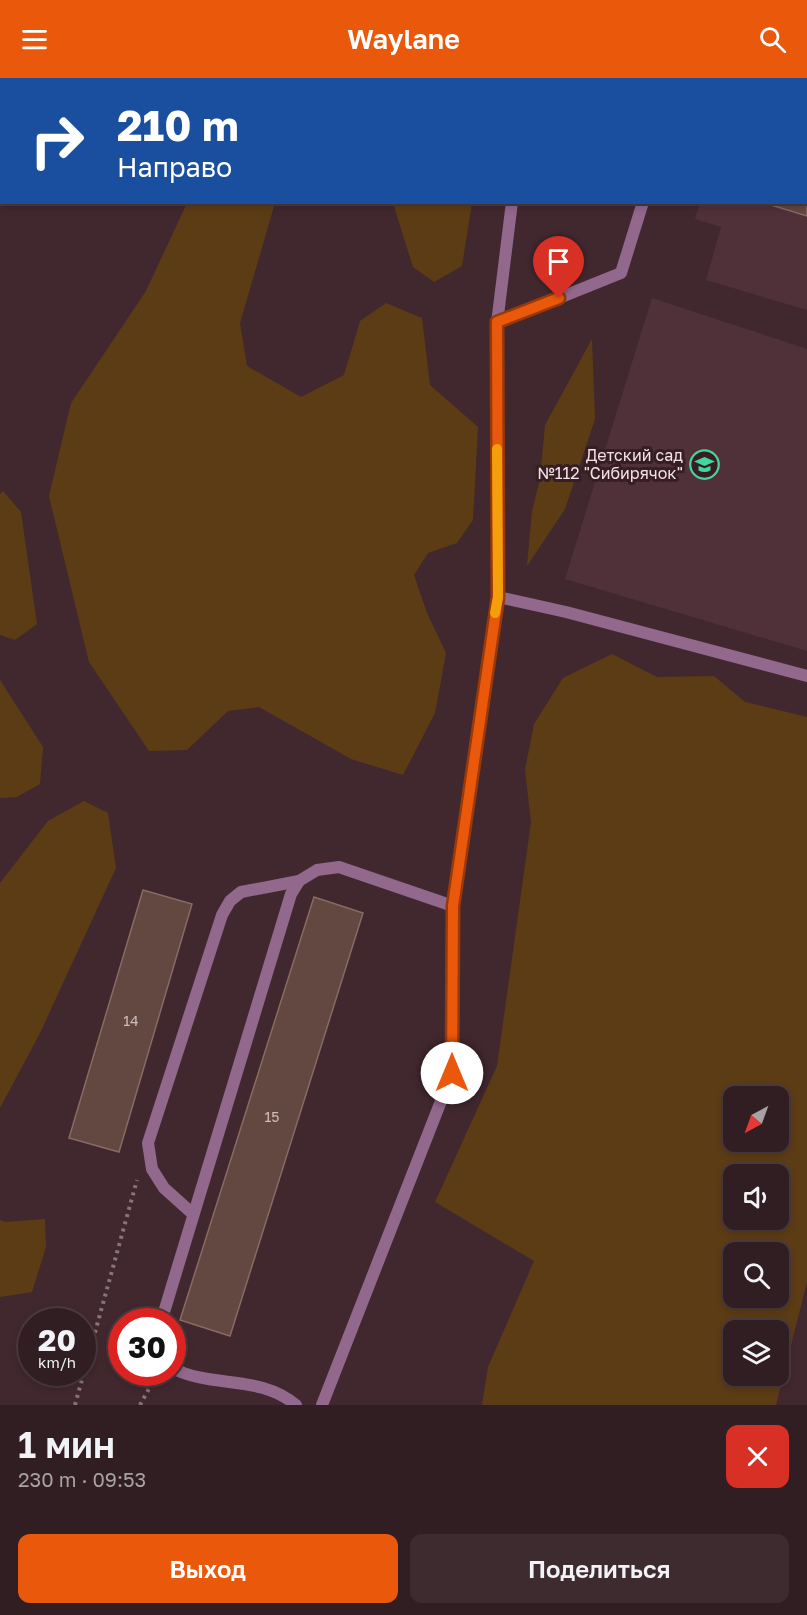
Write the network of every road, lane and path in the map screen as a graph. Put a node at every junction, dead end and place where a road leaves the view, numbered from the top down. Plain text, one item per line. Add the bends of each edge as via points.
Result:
1 (512, 204) edge
2 (642, 204) edge
3 (497, 322) junction
4 (498, 597) junction
5 (807, 676) edge
6 (299, 881) junction
7 (453, 906) junction
8 (138, 1177) dead end
9 (193, 1214) junction
10 (164, 1308) edge
11 (186, 1375) edge
12 (150, 1386) edge
13 (75, 1405) edge
14 (140, 1405) edge
15 (296, 1405) edge
16 (322, 1405) edge

1 - 3 street
2 - 3 street via 621,273
3 - 4 street
4 - 5 street
4 - 7 street
6 - 7 street via 317,870 339,867
6 - 9 street via 291,894
6 - 9 street via 241,892 230,901 222,915 148,1143 152,1169 164,1188
7 - 16 street via 452,1073
8 - 13 path
9 - 10 street
11 - 15 street via 270,1388
12 - 14 path

